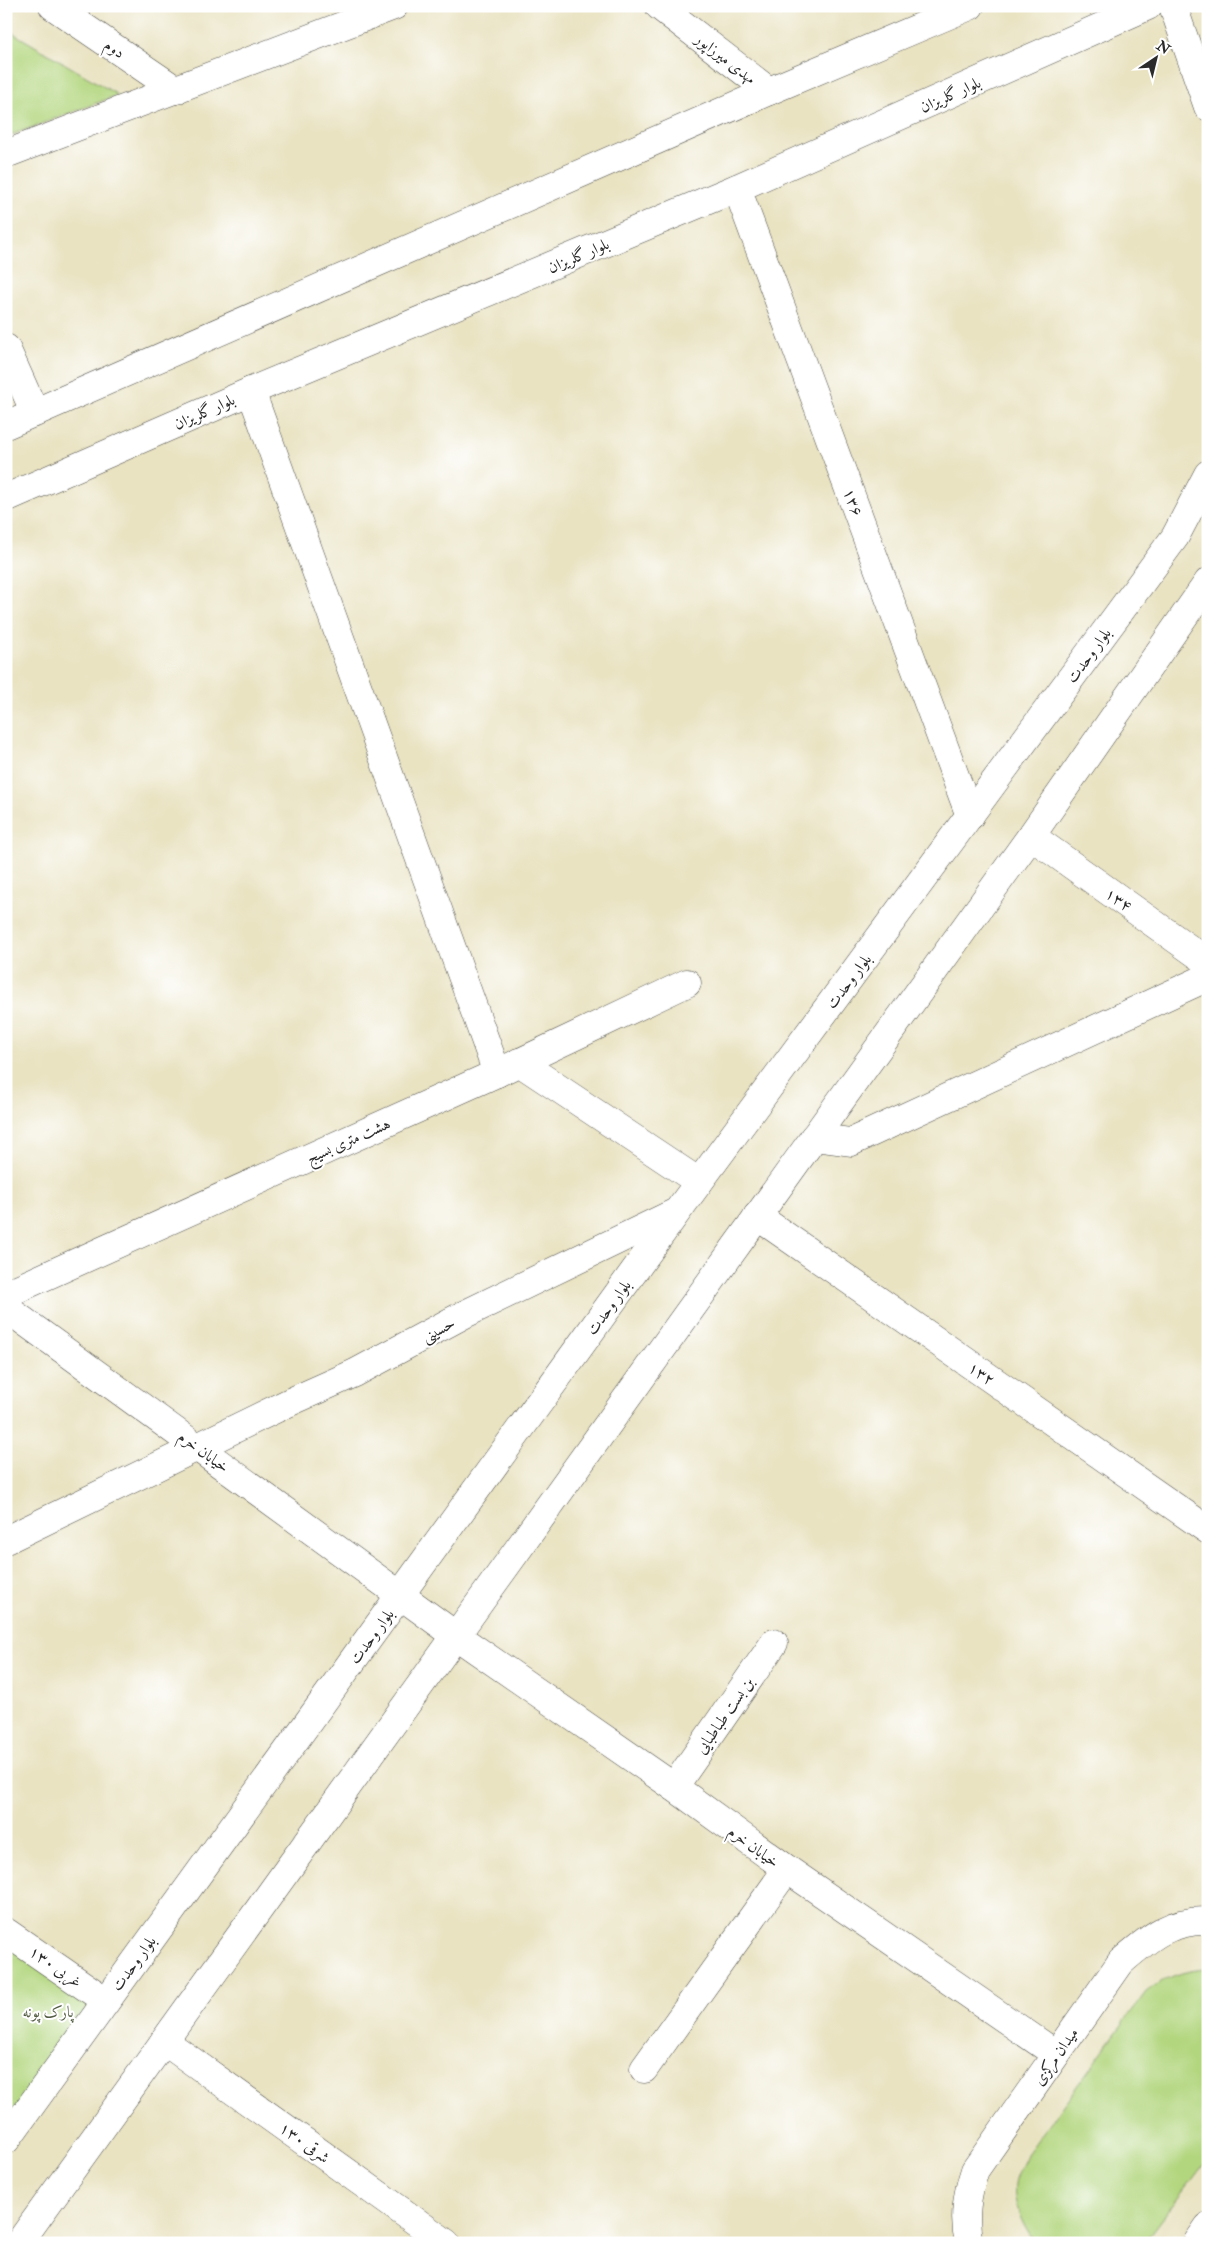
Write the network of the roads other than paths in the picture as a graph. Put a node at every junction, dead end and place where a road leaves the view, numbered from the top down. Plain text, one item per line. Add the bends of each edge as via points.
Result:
1 (53, 6) edge
2 (394, 6) edge
3 (659, 6) edge
4 (970, 6) edge
5 (1148, 6) edge
6 (1173, 6) edge
7 (176, 90) junction
8 (769, 91) junction
9 (1208, 107) edge
10 (6, 154) edge
11 (737, 188) junction
12 (6, 348) edge
13 (251, 391) junction
14 (35, 413) junction
15 (6, 425) edge
16 (1208, 474) edge
17 (6, 498) edge
18 (1208, 582) edge
19 (970, 816) junction
20 (1031, 836) junction
21 (1208, 962) edge
22 (1208, 977) edge
23 (687, 983) dead end
24 (508, 1068) junction
25 (814, 1137) junction
26 (699, 1182) junction
27 (677, 1212) junction
28 (756, 1216) junction
29 (6, 1294) edge
30 (6, 1308) edge
31 (199, 1448) junction
32 (1208, 1530) edge
33 (6, 1540) edge
34 (400, 1595) junction
35 (455, 1635) junction
36 (774, 1642) dead end
37 (674, 1787) junction
38 (787, 1869) junction
39 (1202, 1917) edge
40 (6, 1932) edge
41 (106, 2001) junction
42 (164, 2040) junction
43 (1056, 2054) junction
44 (644, 2069) dead end
45 (6, 2140) edge
46 (1208, 2227) edge
47 (968, 2242) edge
48 (18, 2243) edge
49 (446, 2243) edge
50 (1197, 2243) edge

1 - 7 street, دوم
2 - 7 street
3 - 8 street, مهدی میرزاپور
4 - 8 street
5 - 11 street, بلوار گلریزان
6 - 9 street
7 - 10 street
8 - 14 street
11 - 13 street, بلوار گلریزان
11 - 19 street, ۱۳۶
12 - 14 street
13 - 17 street, بلوار گلریزان
13 - 24 street
14 - 15 street
16 - 19 street, بلوار وحدت via 1175,537
18 - 20 street
19 - 26 street, بلوار وحدت
20 - 21 street, ۱۳۴
20 - 25 street
22 - 25 street via 851,1142
23 - 24 street, هشت متری بسیج
24 - 26 street
24 - 29 street, هشت متری بسیج
25 - 28 street
26 - 27 street, بلوار وحدت
27 - 31 street, حسینی
27 - 34 street, بلوار وحدت
28 - 32 street, ۱۳۲
28 - 35 street
30 - 31 street, خیابان خرم
31 - 33 street, حسینی
31 - 34 street, خیابان خرم
34 - 35 street, خیابان خرم
34 - 41 street, بلوار وحدت
35 - 37 street, خیابان خرم
35 - 42 street
36 - 37 street, بن بست طباطبایی
37 - 38 street, خیابان خرم
38 - 43 street, خیابان خرم
38 - 44 street
39 - 43 street, میدان مرکزی via 1152,1935 1121,1962
40 - 41 street, ۱۳۰ غربی
41 - 45 street, بلوار وحدت
42 - 48 street
42 - 49 street, ۱۳۰ شرقی
43 - 47 street, میدان مرکزی via 975,2170 965,2216
46 - 50 street

